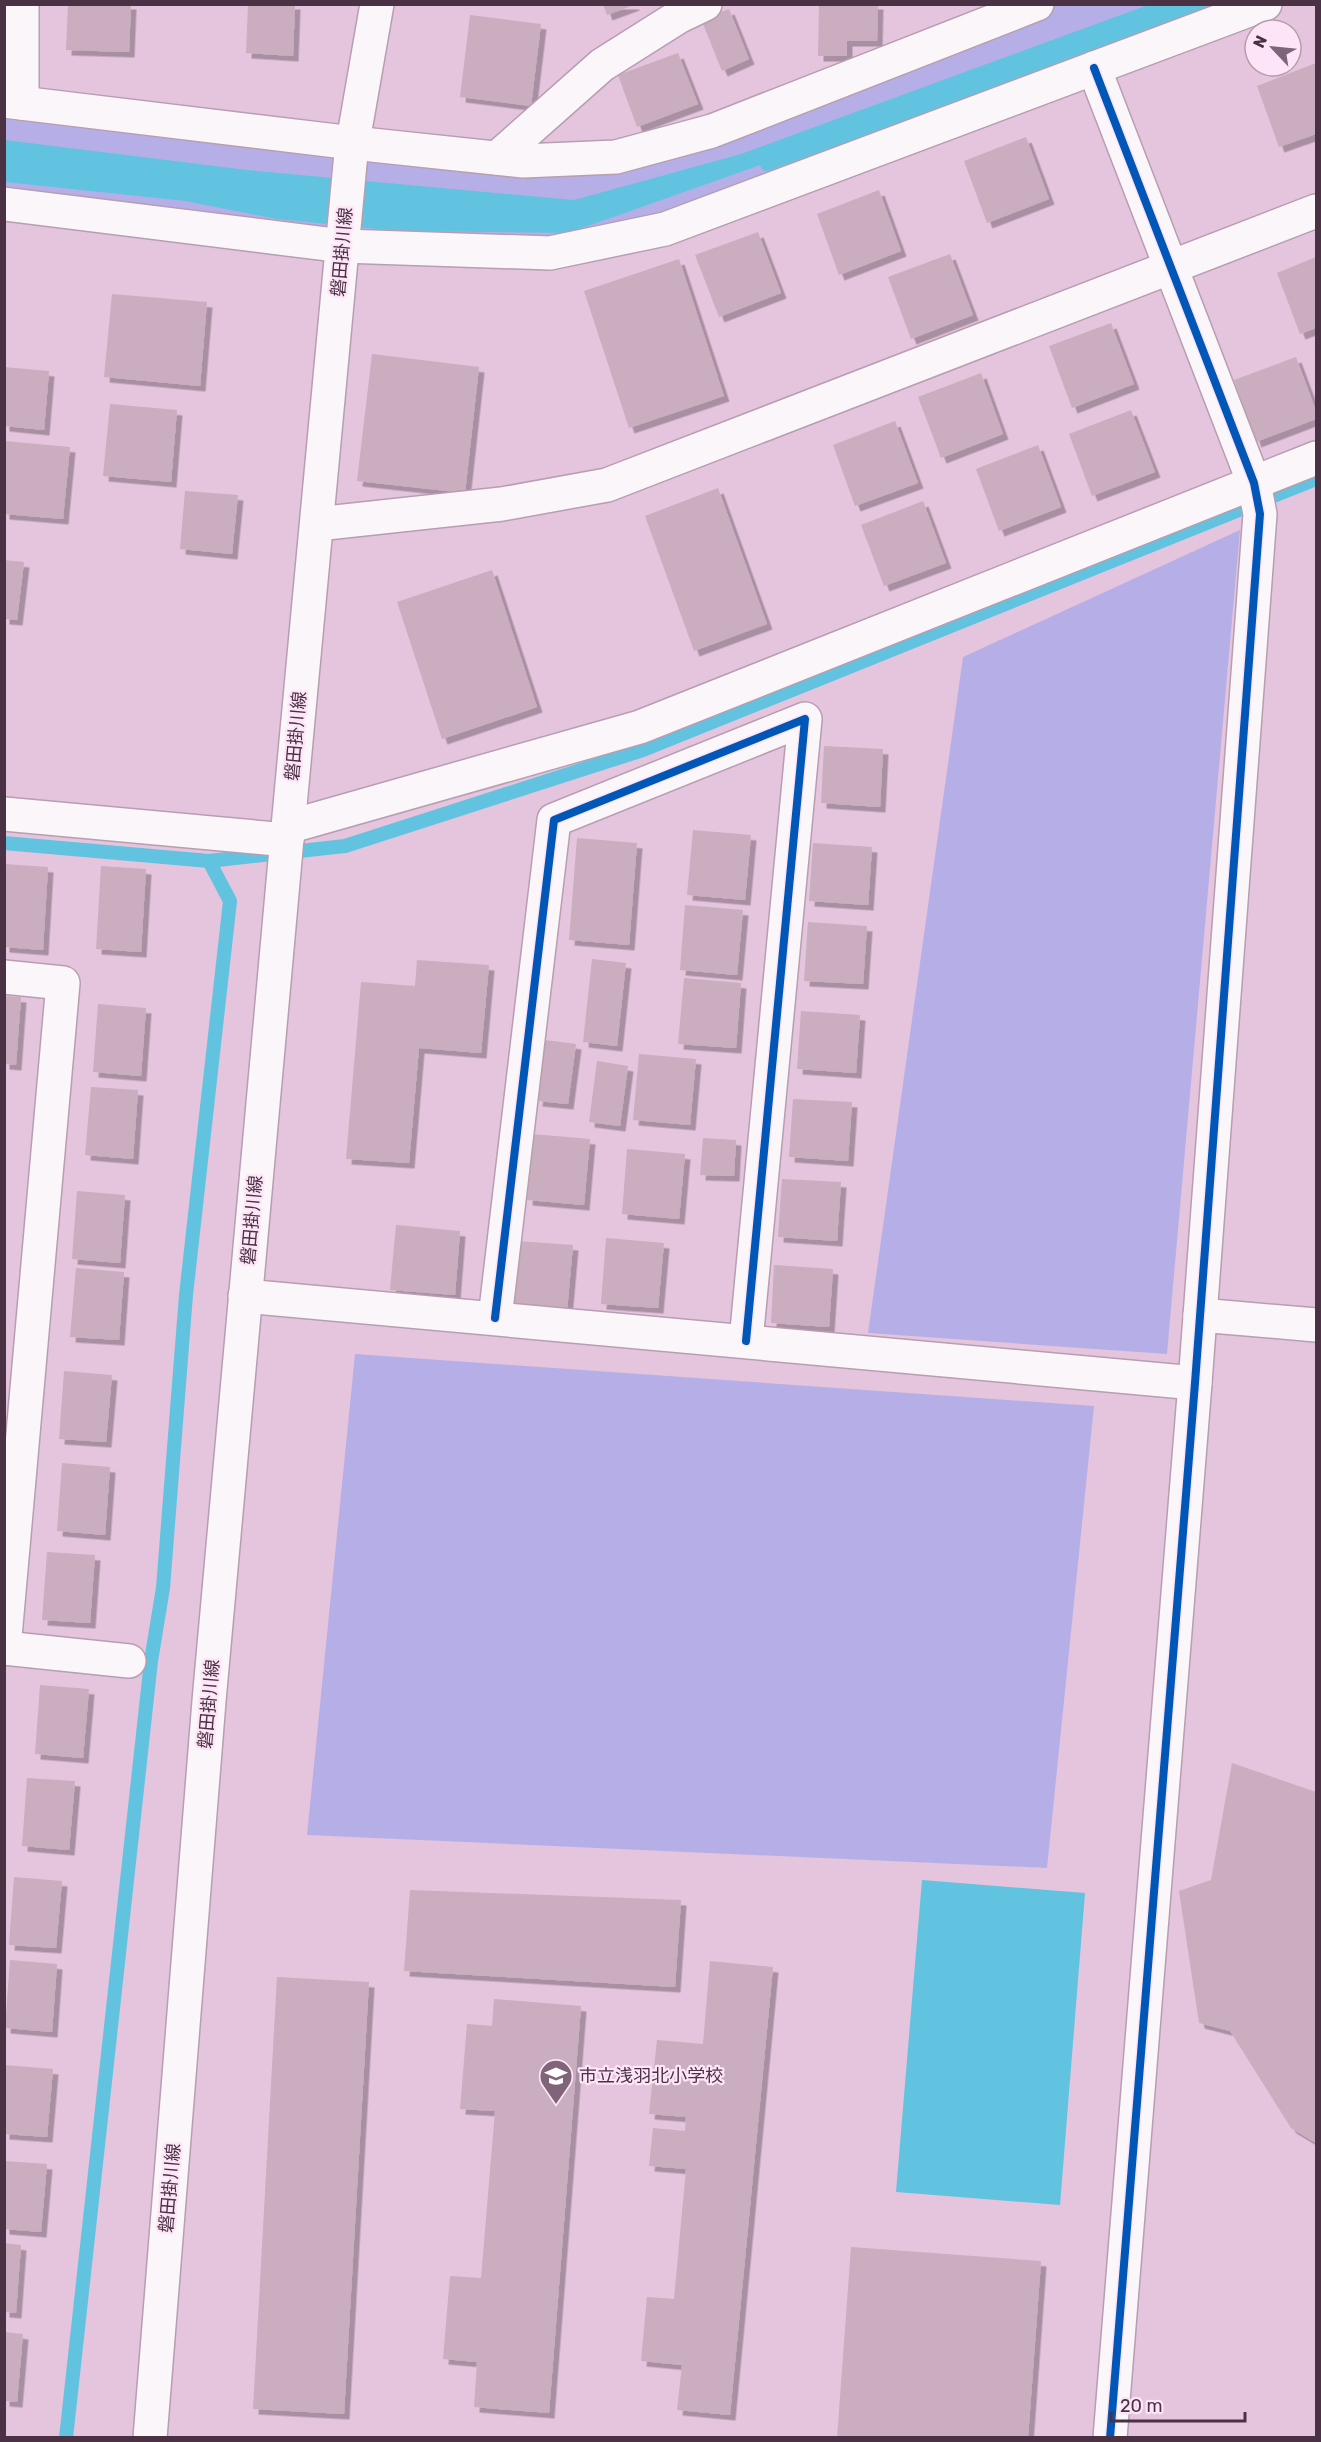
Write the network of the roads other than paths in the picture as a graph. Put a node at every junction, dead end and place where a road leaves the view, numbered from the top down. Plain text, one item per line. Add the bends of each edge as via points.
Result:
1 (22, 4) edge
2 (377, 4) edge
3 (705, 4) edge
4 (1037, 4) edge
5 (1265, 4) edge
6 (1094, 68) junction
7 (13, 102) edge
8 (352, 148) junction
9 (496, 158) junction
10 (4, 204) edge
11 (1317, 211) edge
12 (343, 246) junction
13 (1170, 268) junction
14 (1317, 458) edge
15 (1254, 483) junction
16 (317, 524) junction
17 (4, 814) edge
18 (287, 833) junction
19 (4, 977) edge
20 (245, 1296) junction
21 (1200, 1315) junction
22 (495, 1318) junction
23 (1317, 1325) edge
24 (746, 1341) junction
25 (1195, 1383) junction
26 (4, 1648) edge
27 (129, 1661) dead end
28 (150, 2438) edge
29 (1110, 2438) edge

1 - 7 street
2 - 8 street, 磐田掛川線
3 - 9 street via 602,65
4 - 9 street via 712,131 616,157 523,161
5 - 6 street
6 - 12 street via 665,229 550,253
6 - 13 street
7 - 8 street
8 - 9 street
8 - 12 street, 磐田掛川線
10 - 12 street
11 - 13 street
12 - 16 street, 磐田掛川線
13 - 15 street
13 - 16 street via 607,485 502,504
14 - 15 street
15 - 18 street via 640,727
15 - 21 street via 1260,514
16 - 18 street, 磐田掛川線
17 - 18 street
18 - 20 street, 磐田掛川線
19 - 26 street via 63,983
20 - 22 street
20 - 28 street, 磐田掛川線
21 - 23 street
21 - 25 street
22 - 24 street
22 - 24 street via 554,820 805,719
24 - 25 street
25 - 29 street
26 - 27 street

